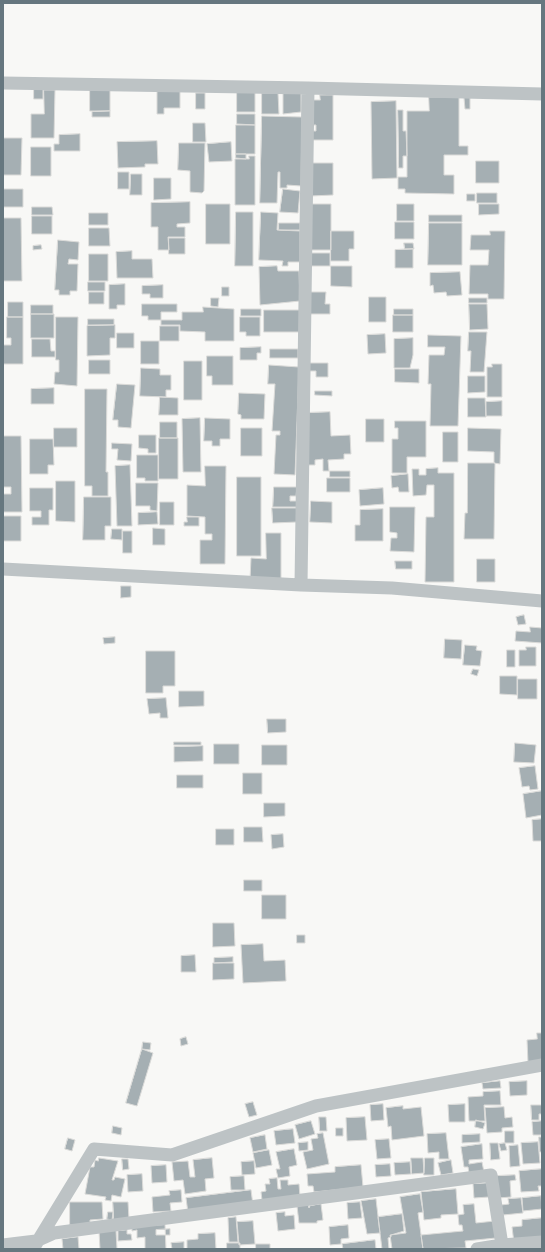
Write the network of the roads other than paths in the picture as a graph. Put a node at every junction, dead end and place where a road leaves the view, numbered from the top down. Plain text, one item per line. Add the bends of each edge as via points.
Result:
1 (3, 83) edge
2 (308, 88) junction
3 (542, 94) edge
4 (3, 569) edge
5 (301, 585) junction
6 (542, 601) edge
7 (542, 1065) edge
8 (542, 1242) edge
9 (3, 1245) edge
10 (34, 1245) edge
11 (502, 1245) junction
12 (477, 1249) edge

1 - 2 street
2 - 3 street
2 - 5 street
4 - 5 street
5 - 6 street via 392,588
7 - 10 street via 316,1106 172,1155 94,1150
8 - 11 street
9 - 10 street
10 - 11 street via 54,1234 491,1175
11 - 12 street

